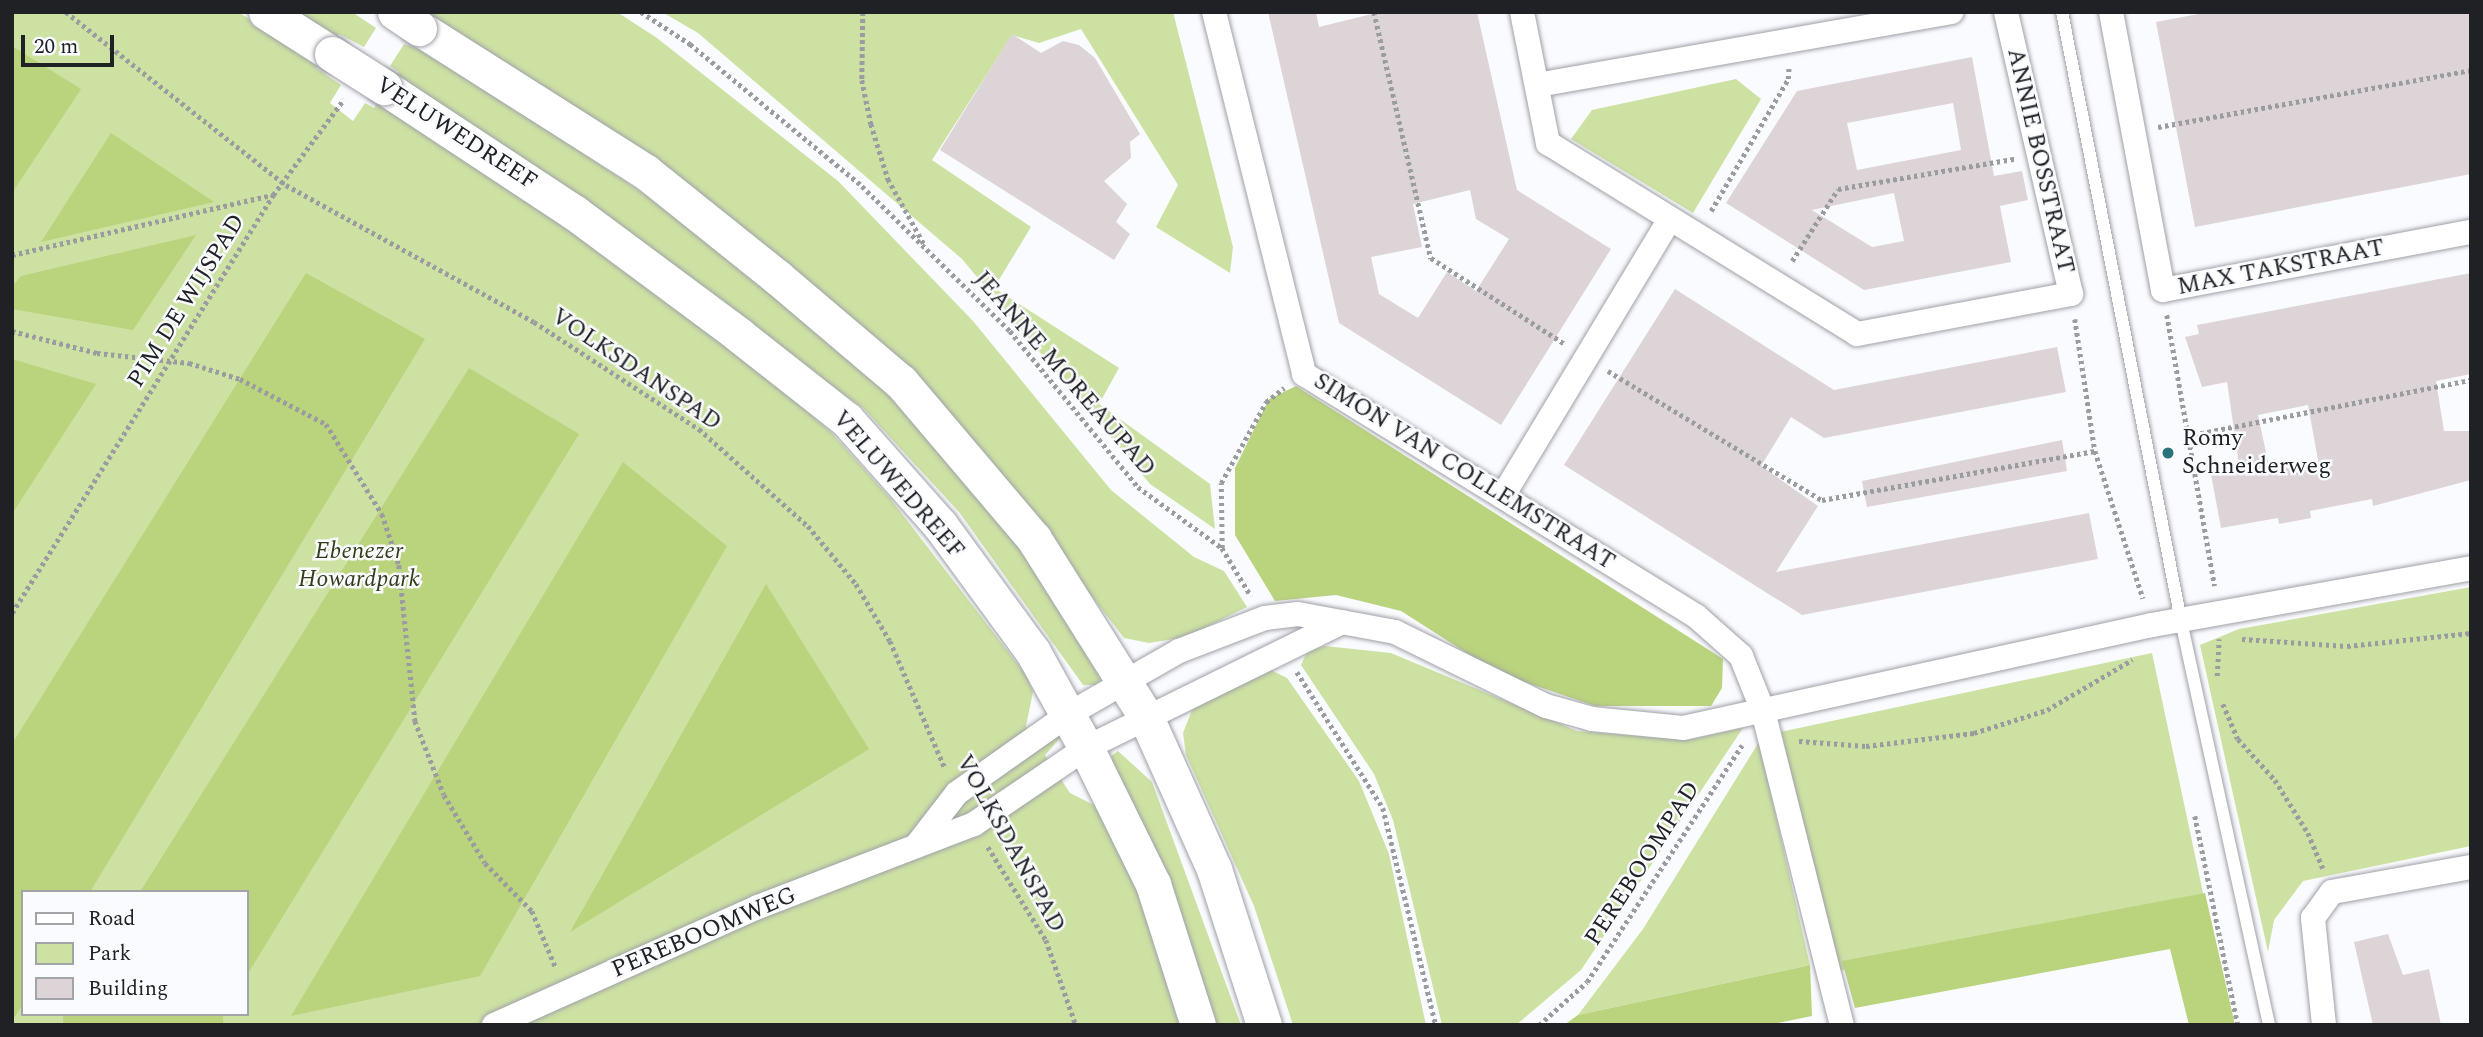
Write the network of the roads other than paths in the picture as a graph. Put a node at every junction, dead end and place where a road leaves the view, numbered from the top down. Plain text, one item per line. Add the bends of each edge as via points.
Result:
1 (266, 12) edge
2 (1214, 12) edge
3 (1522, 12) edge
4 (1952, 12) edge
5 (2006, 12) edge
6 (2062, 12) edge
7 (2112, 12) edge
8 (407, 20) edge
9 (1537, 85) junction
10 (1669, 221) junction
11 (2471, 232) edge
12 (1504, 494) junction
13 (2471, 568) edge
14 (1342, 622) junction
15 (2183, 632) junction
16 (1127, 680) junction
17 (1763, 711) junction
18 (1069, 715) junction
19 (1146, 717) junction
20 (1087, 748) junction
21 (916, 846) junction
22 (2471, 867) edge
23 (494, 1025) edge
24 (1198, 1025) edge
25 (1264, 1025) edge
26 (1842, 1025) edge
27 (2269, 1025) edge
28 (2324, 1025) edge

1 - 18 main road, VELUWEDREEF, bridge via 575,213 847,420 940,525 1033,652
2 - 12 street, SIMON VAN COLLEMSTRAAT via 1304,374
3 - 9 street, ANNIE BOSSTRAAT
4 - 9 street
5 - 10 street, ANNIE BOSSTRAAT via 2071,293 1857,334
6 - 15 lane
7 - 11 street, MAX TAKSTRAAT via 2163,290
8 - 16 main road via 646,172 901,382 1034,539
9 - 10 street, ANNIE BOSSTRAAT via 1548,143
10 - 12 street
12 - 17 street, SIMON VAN COLLEMSTRAAT via 1696,616 1741,656
13 - 15 street
14 - 16 street via 1298,614 1265,618 1179,651
14 - 17 street via 1395,632 1482,679 1592,719 1683,728
14 - 19 street
15 - 17 street via 2152,625
15 - 27 lane
16 - 18 street, PEREBOOMWEG
16 - 19 main road
17 - 26 street, SIMON VAN COLLEMSTRAAT
18 - 20 main road, VELUWEDREEF
18 - 21 street, PEREBOOMWEG via 957,793
19 - 20 street
19 - 25 main road via 1214,869
20 - 21 street, PEREBOOMWEG via 974,824
20 - 24 main road, VELUWEDREEF via 1153,884
21 - 23 street, PEREBOOMWEG
22 - 28 street via 2332,892 2313,918

